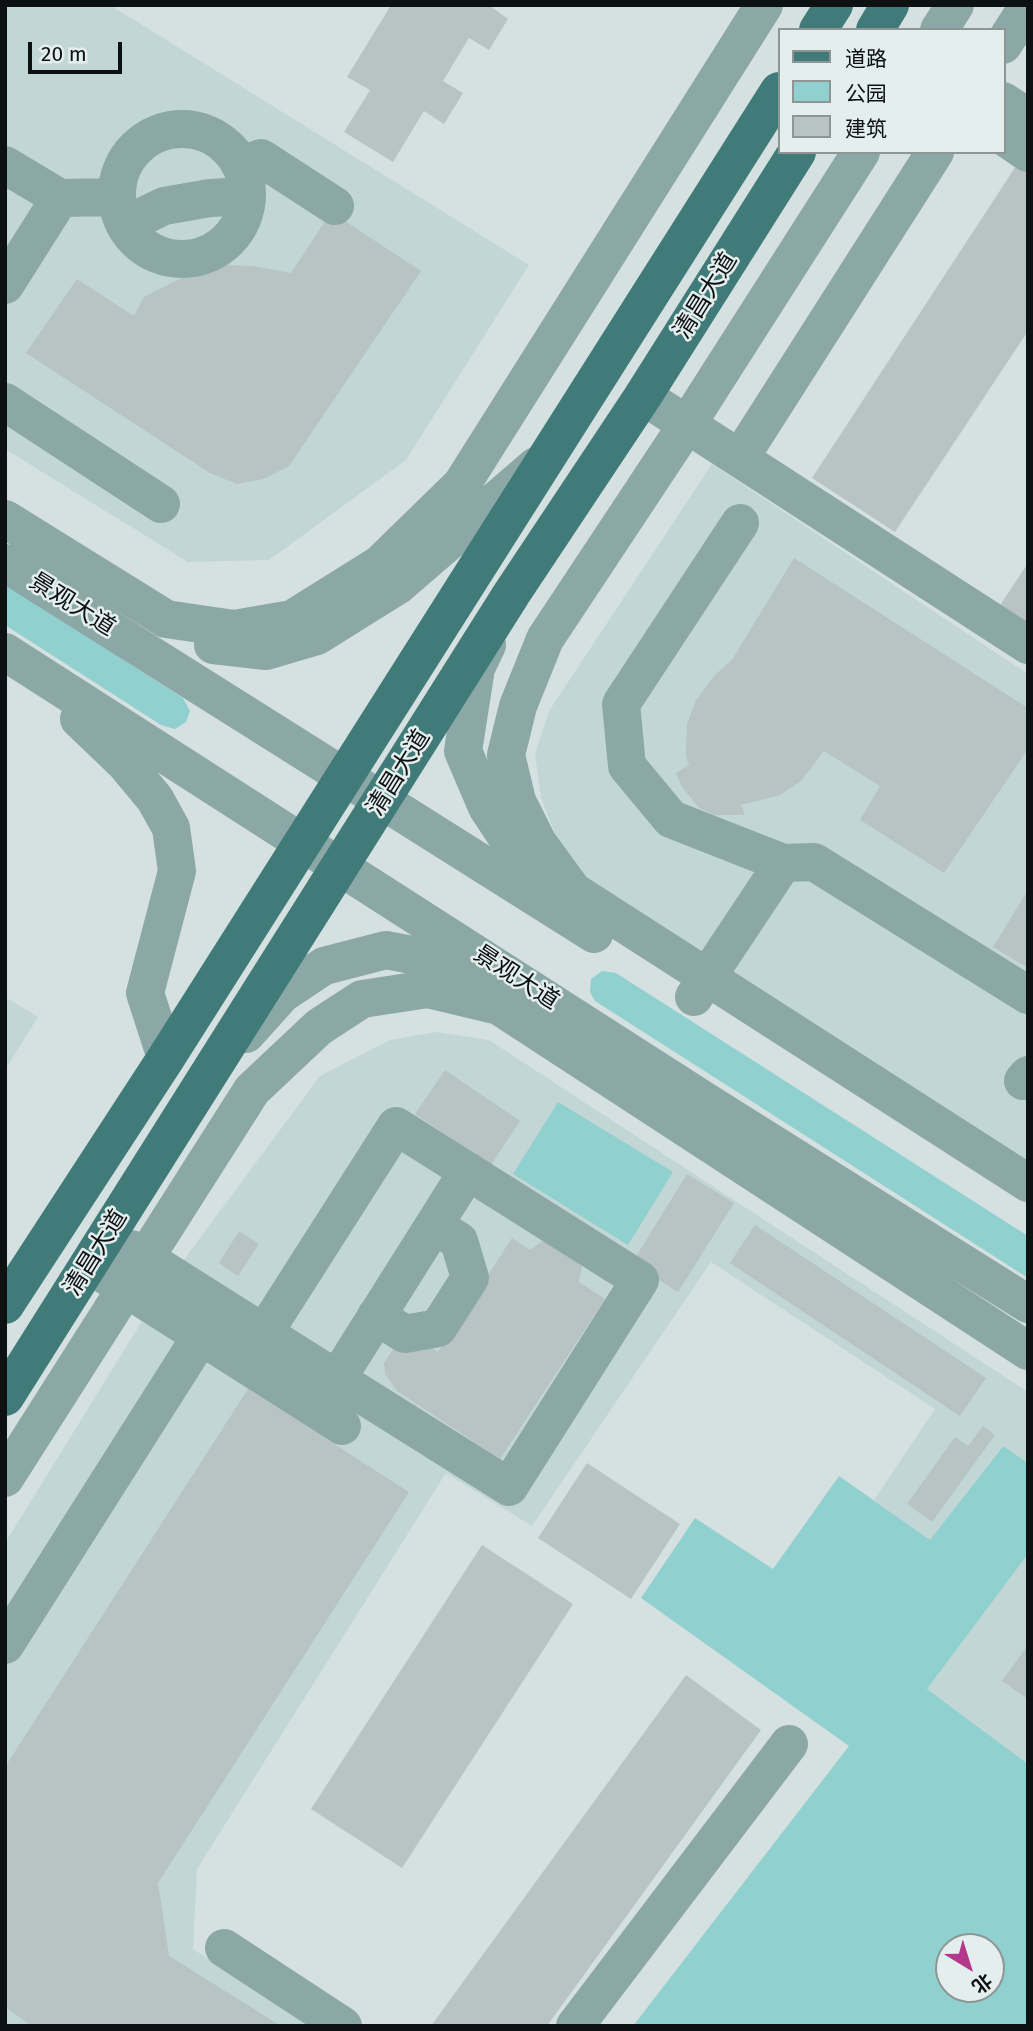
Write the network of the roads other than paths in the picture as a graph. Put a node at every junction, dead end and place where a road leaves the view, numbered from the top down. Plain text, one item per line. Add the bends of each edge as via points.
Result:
1 (764, 5) edge
2 (834, 5) edge
3 (955, 5) edge
4 (1028, 6) edge
5 (819, 28) edge
6 (940, 28) edge
7 (1005, 41) edge
8 (778, 93) edge
9 (1005, 102) edge
10 (1028, 117) edge
11 (1005, 136) edge
12 (1028, 153) edge
13 (796, 154) edge
14 (860, 154) edge
15 (934, 154) edge
16 (5, 165) edge
17 (243, 180) junction
18 (60, 198) junction
19 (335, 206) dead end
20 (121, 211) junction
21 (5, 285) edge
22 (643, 396) junction
23 (5, 402) edge
24 (688, 424) junction
25 (740, 458) junction
26 (543, 461) junction
27 (160, 504) dead end
28 (5, 519) edge
29 (740, 523) dead end
30 (5, 563) edge
31 (512, 593) junction
32 (63, 599) junction
33 (1028, 645) edge
34 (15, 659) edge
35 (344, 776) junction
36 (382, 800) junction
37 (302, 841) junction
38 (783, 863) junction
39 (340, 866) junction
40 (563, 914) junction
41 (518, 979) junction
42 (700, 988) junction
43 (1028, 995) edge
44 (166, 1059) junction
45 (205, 1080) junction
46 (468, 1171) junction
47 (1028, 1183) edge
48 (1028, 1208) edge
49 (433, 1225) junction
50 (89, 1265) junction
51 (134, 1265) junction
52 (1028, 1304) edge
53 (5, 1305) edge
54 (376, 1316) junction
55 (264, 1333) junction
56 (201, 1336) junction
57 (1028, 1351) edge
58 (337, 1379) junction
59 (5, 1397) edge
60 (342, 1426) dead end
61 (5, 1478) edge
62 (5, 1645) edge
63 (789, 1744) dead end
64 (224, 1948) dead end
65 (343, 2026) edge
66 (575, 2026) edge

1 - 28 street via 462,484 380,564 292,619 234,629 166,619
2 - 5 main road
3 - 6 street
4 - 7 street
8 - 26 main road, 清昌大道
9 - 10 street
11 - 12 street
13 - 22 main road, 清昌大道
14 - 24 street
15 - 25 street
16 - 18 street
17 - 19 street via 261,158
17 - 20 street via 210,198
17 - 20 street via 246,209 237,229 222,246 202,256 180,260 157,255 139,243
17 - 20 street via 228,148 212,136 171,130 135,149 124,166
18 - 20 street
18 - 21 street
22 - 24 street
22 - 31 main road, 清昌大道
23 - 27 street
24 - 25 street
24 - 42 street via 545,639 518,706 506,755 522,811 538,843 573,891
25 - 33 street
26 - 32 street via 397,586 317,636 266,651 182,640
26 - 35 main road, 清昌大道
29 - 38 street via 621,704 627,766 671,819
30 - 32 street, 景观大道
31 - 36 main road, 清昌大道
31 - 40 street via 476,668 463,751 475,783 510,845
32 - 35 street, 景观大道
34 - 37 street, 景观大道
34 - 44 street via 125,763 155,799 171,828 177,871 145,993
35 - 36 street, 景观大道
35 - 37 main road, 清昌大道
36 - 39 main road, 清昌大道
36 - 40 street, 景观大道
37 - 39 street, 景观大道
37 - 44 main road, 清昌大道
38 - 42 street
38 - 43 street via 814,862
39 - 41 street, 景观大道
39 - 45 main road, 清昌大道
40 - 42 street, 景观大道
41 - 45 street via 386,950 324,966 282,994
41 - 52 street, 景观大道
42 - 47 street
42 - 48 street, 景观大道
44 - 53 main road, 清昌大道
45 - 50 main road, 清昌大道
46 - 49 street
46 - 55 street via 396,1126
46 - 58 street via 640,1280 509,1487
49 - 54 street
49 - 54 street via 459,1241 470,1278 438,1328 405,1334
50 - 51 street
50 - 59 main road, 清昌大道
51 - 55 street
51 - 56 street
51 - 57 street via 253,1090 319,1027 362,999 428,989 499,1006
51 - 61 street
54 - 58 street
55 - 58 street
56 - 60 street
56 - 62 street
63 - 66 street
64 - 65 street

